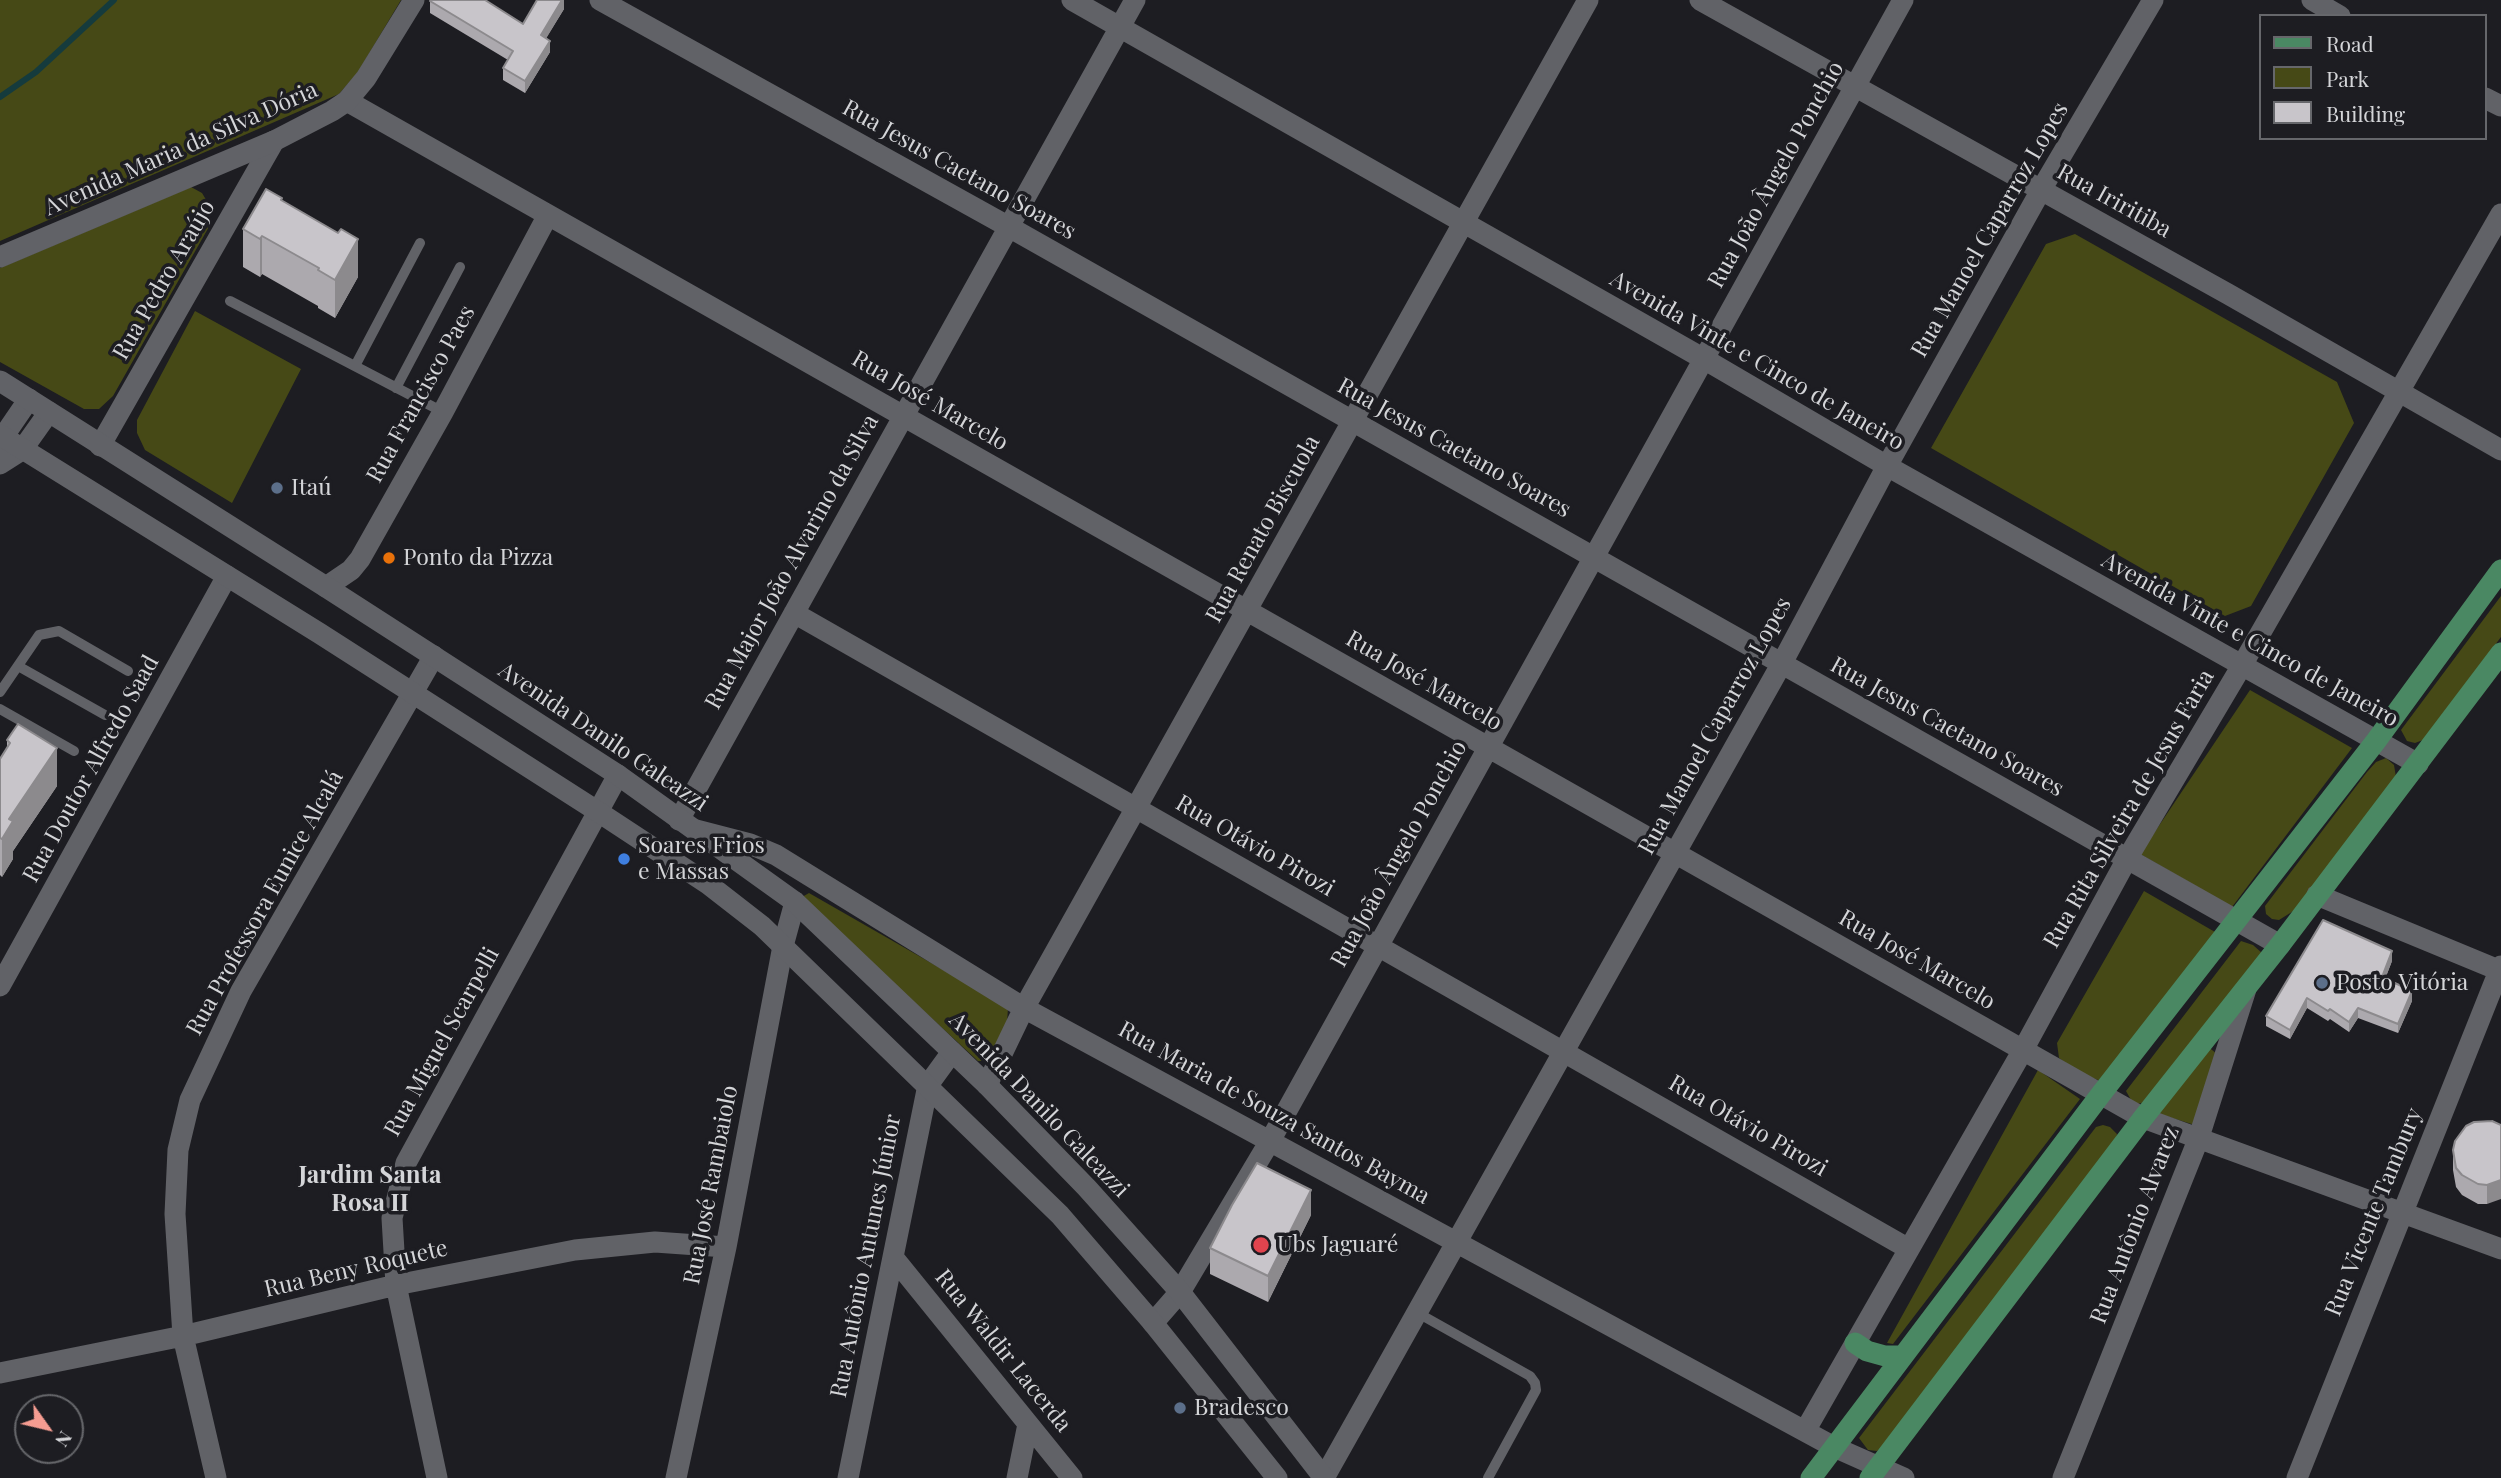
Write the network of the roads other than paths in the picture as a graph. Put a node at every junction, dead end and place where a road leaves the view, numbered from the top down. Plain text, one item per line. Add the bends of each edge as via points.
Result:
1 (414, 0) edge
2 (600, 0) edge
3 (1072, 0) edge
4 (1135, 0) edge
5 (1588, 0) edge
6 (1700, 0) edge
7 (1903, 0) edge
8 (2153, 0) edge
9 (2312, 0) edge
10 (2336, 14) edge
11 (1120, 27) junction
12 (1855, 87) junction
13 (347, 101) junction
14 (274, 141) junction
15 (2041, 190) junction
16 (2501, 214) edge
17 (548, 215) junction
18 (1464, 222) junction
19 (1009, 227) junction
20 (420, 243) dead end
21 (0, 257) edge
22 (460, 268) dead end
23 (230, 301) dead end
24 (1704, 359) junction
25 (355, 366) junction
26 (0, 382) edge
27 (396, 388) junction
28 (2399, 392) junction
29 (29, 399) junction
30 (49, 412) junction
31 (443, 412) junction
32 (904, 416) junction
33 (1353, 421) junction
34 (1, 440) edge
35 (100, 446) junction
36 (22, 450) junction
37 (2501, 450) edge
38 (0, 464) edge
39 (1887, 466) junction
40 (1594, 557) junction
41 (2501, 570) edge
42 (227, 576) junction
43 (326, 587) junction
44 (1247, 610) junction
45 (794, 613) junction
46 (2501, 653) edge
47 (434, 656) junction
48 (1782, 663) junction
49 (18, 666) junction
50 (2241, 667) junction
51 (128, 671) dead end
52 (0, 692) edge
53 (413, 694) junction
54 (0, 709) edge
55 (105, 715) dead end
56 (2376, 741) junction
57 (1488, 747) junction
58 (74, 751) dead end
59 (2418, 764) junction
60 (618, 775) junction
61 (1136, 808) junction
62 (597, 811) junction
63 (685, 824) junction
64 (1675, 853) junction
65 (2127, 859) junction
66 (2317, 895) junction
67 (795, 902) junction
68 (2238, 920) junction
69 (2280, 944) junction
70 (783, 946) junction
71 (1378, 946) junction
72 (2500, 969) edge
73 (0, 986) edge
74 (2247, 987) junction
75 (1024, 1008) junction
76 (2023, 1050) junction
77 (952, 1052) junction
78 (1564, 1052) junction
79 (928, 1085) junction
80 (987, 1085) junction
81 (2101, 1094) junction
82 (2143, 1118) junction
83 (2198, 1140) junction
84 (1270, 1141) junction
85 (2402, 1211) junction
86 (1456, 1242) junction
87 (726, 1247) junction
88 (1909, 1248) junction
89 (2501, 1249) edge
90 (893, 1257) junction
91 (396, 1285) junction
92 (1180, 1292) junction
93 (1416, 1312) junction
94 (1153, 1323) junction
95 (183, 1336) junction
96 (1855, 1343) junction
97 (1902, 1356) junction
98 (0, 1373) edge
99 (1028, 1424) junction
100 (1805, 1432) junction
101 (1833, 1447) junction
102 (1874, 1473) edge
103 (216, 1478) edge
104 (437, 1478) edge
105 (676, 1478) edge
106 (848, 1478) edge
107 (1017, 1478) edge
108 (1072, 1478) edge
109 (1277, 1478) edge
110 (1324, 1478) edge
111 (1488, 1478) edge
112 (1811, 1478) edge
113 (1904, 1478) edge
114 (2063, 1478) edge
115 (2297, 1478) edge

1 - 13 street, Avenida Maria da Silva Dória
2 - 19 street, Rua Jesus Caetano Soares
3 - 11 street, Avenida Vinte e Cinco de Janeiro
4 - 11 street, Rua Major João Alvarino da Silva
5 - 18 street, Rua Renato Biscuola
6 - 12 street, Rua Iriritiba
7 - 12 street, Rua João Ângelo Ponchio
8 - 15 street, Rua Manoel Caparroz Lopes
9 - 10 street
11 - 18 street, Avenida Vinte e Cinco de Janeiro
11 - 19 street, Rua Major João Alvarino da Silva
12 - 15 street, Rua Iriritiba
12 - 24 street, Rua João Ângelo Ponchio
13 - 14 street, Avenida Maria da Silva Dória
13 - 17 street, Rua José Marcelo
14 - 21 street, Avenida Maria da Silva Dória
14 - 35 street, Rua Pedro Araújo
15 - 28 street, Rua Iriritiba
15 - 39 street, Rua Manoel Caparroz Lopes
16 - 28 street, Rua Rita Silveira de Jesus Faria
17 - 31 street, Rua Francisco Paes
17 - 32 street, Rua José Marcelo
18 - 24 street, Avenida Vinte e Cinco de Janeiro
18 - 33 street, Rua Renato Biscuola
19 - 32 street, Rua Major João Alvarino da Silva
19 - 33 street, Rua Jesus Caetano Soares
20 - 25 lane
22 - 27 lane
23 - 25 lane
24 - 39 street, Avenida Vinte e Cinco de Janeiro
24 - 40 street, Rua João Ângelo Ponchio
25 - 27 lane
26 - 29 street, Avenida Danilo Galeazzi
27 - 31 lane
28 - 37 street, Rua Iriritiba
28 - 50 street, Rua Rita Silveira de Jesus Faria
29 - 30 street, Avenida Danilo Galeazzi
29 - 34 street
30 - 35 street, Avenida Danilo Galeazzi
30 - 36 street
31 - 43 street, Rua Francisco Paes via 360,559
32 - 44 street, Rua José Marcelo
32 - 45 street, Rua Major João Alvarino da Silva
33 - 40 street, Rua Jesus Caetano Soares
33 - 44 street, Rua Renato Biscuola
34 - 36 street
35 - 43 street, Avenida Danilo Galeazzi
36 - 38 street
36 - 42 street
39 - 48 street, Rua Manoel Caparroz Lopes
39 - 50 street, Avenida Vinte e Cinco de Janeiro
40 - 48 street, Rua Jesus Caetano Soares
40 - 57 street, Rua João Ângelo Ponchio
41 - 56 main road
42 - 53 street
42 - 73 street, Rua Doutor Alfredo Saad
43 - 47 street, Avenida Danilo Galeazzi
44 - 57 street, Rua José Marcelo
44 - 61 street, Rua Renato Biscuola
45 - 61 street, Rua Otávio Pirozi
45 - 63 street, Rua Major João Alvarino da Silva
46 - 59 main road
47 - 53 street, Rua Professora Eunice Alcalá
47 - 60 street, Avenida Danilo Galeazzi
48 - 64 street, Rua Manoel Caparroz Lopes
48 - 65 street, Rua Jesus Caetano Soares
49 - 51 lane via 39,635 59,631
49 - 52 lane
49 - 55 lane
50 - 56 street, Avenida Vinte e Cinco de Janeiro
50 - 65 street, Rua Rita Silveira de Jesus Faria
53 - 62 street
53 - 95 street, Rua Professora Eunice Alcalá via 242,991 190,1100 178,1150 174,1214
54 - 58 lane
56 - 59 street, Avenida Vinte e Cinco de Janeiro
56 - 68 main road
57 - 64 street, Rua José Marcelo
57 - 71 street, Rua João Ângelo Ponchio
59 - 66 main road
60 - 62 street, Rua Miguel Scarpelli
60 - 63 street, Avenida Danilo Galeazzi
61 - 71 street, Rua Otávio Pirozi
61 - 75 street, Rua Renato Biscuola
62 - 70 street via 708,884
62 - 91 street, Rua Miguel Scarpelli via 406,1163 392,1218
63 - 67 street, Avenida Danilo Galeazzi
63 - 75 street, Rua Maria de Souza Santos Bayma via 776,855
64 - 76 street, Rua José Marcelo
64 - 78 street, Rua Manoel Caparroz Lopes
65 - 68 street, Rua Jesus Caetano Soares
65 - 76 street, Rua Rita Silveira de Jesus Faria
66 - 69 main road
66 - 72 street
67 - 70 street, Rua José Rambaiolo
67 - 77 street, Avenida Danilo Galeazzi
68 - 69 street, Rua Jesus Caetano Soares
68 - 81 main road
69 - 74 main road
70 - 79 street
70 - 87 street, Rua José Rambaiolo
71 - 78 street, Rua Otávio Pirozi
71 - 84 street, Rua João Ângelo Ponchio
72 - 85 street, Rua Vicente Tambury
74 - 82 main road
74 - 83 street, Rua Antônio Alvarez
75 - 80 street, Rua Renato Biscuola
75 - 84 street, Rua Maria de Souza Santos Bayma
76 - 81 street, Rua José Marcelo
76 - 88 street, Rua Rita Silveira de Jesus Faria
77 - 79 street, Rua Antônio Antunes Júnior
77 - 80 street, Avenida Danilo Galeazzi
78 - 86 street, Rua Manoel Caparroz Lopes
78 - 88 street, Rua Otávio Pirozi
79 - 90 street, Rua Antônio Antunes Júnior
79 - 94 street via 1060,1215
80 - 92 street, Avenida Danilo Galeazzi
81 - 82 street, Rua José Marcelo
81 - 97 main road
82 - 83 street, Rua José Marcelo
82 - 102 main road
83 - 85 street, Rua José Marcelo
83 - 114 street, Rua Antônio Alvarez
84 - 86 street, Rua Maria de Souza Santos Bayma
84 - 92 street, Rua João Ângelo Ponchio
85 - 89 street, Rua José Marcelo
85 - 115 street, Rua Vicente Tambury
86 - 93 street, Rua Manoel Caparroz Lopes
86 - 100 street, Rua Maria de Souza Santos Bayma
87 - 91 street, Rua Beny Roquete via 656,1242 575,1250
87 - 105 street, Rua José Rambaiolo
88 - 96 street, Rua Rita Silveira de Jesus Faria
90 - 99 street, Rua Waldir Lacerda
90 - 106 street, Rua Antônio Antunes Júnior
91 - 95 street, Rua Beny Roquete
91 - 104 street, Rua Miguel Scarpelli
92 - 94 street, Rua João Ângelo Ponchio
92 - 110 street, Avenida Danilo Galeazzi
93 - 110 street, Rua Manoel Caparroz Lopes
93 - 111 lane via 1535,1383 1536,1390
94 - 109 street
95 - 98 street, Rua Beny Roquete
95 - 103 street, Rua Professora Eunice Alcalá
96 - 97 main road via 1885,1356
96 - 100 street, Rua Rita Silveira de Jesus Faria
97 - 101 main road
99 - 107 street
99 - 108 street, Rua Waldir Lacerda
100 - 101 street, Rua Maria de Souza Santos Bayma
101 - 102 street, Rua Maria de Souza Santos Bayma
101 - 112 main road
102 - 113 street, Rua Maria de Souza Santos Bayma

